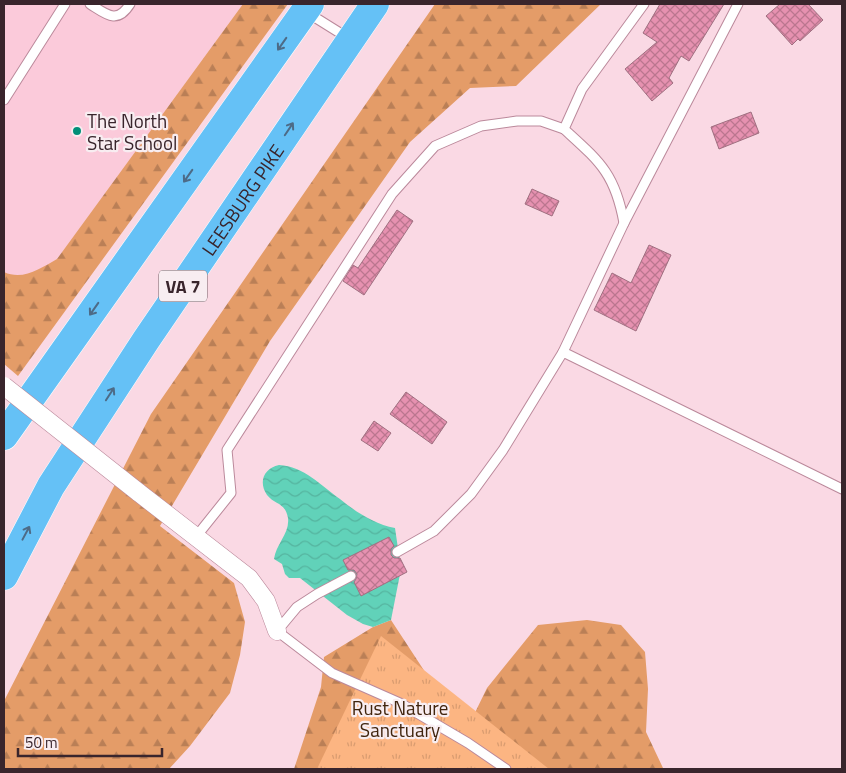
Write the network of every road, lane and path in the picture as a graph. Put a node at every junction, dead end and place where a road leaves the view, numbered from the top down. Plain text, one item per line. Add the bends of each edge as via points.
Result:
1 (65, 4) edge
2 (90, 4) edge
3 (130, 4) edge
4 (375, 4) edge
5 (644, 4) edge
6 (738, 4) edge
7 (307, 7) edge
8 (351, 39) junction
9 (4, 100) edge
10 (564, 129) junction
11 (624, 223) junction
12 (563, 352) junction
13 (4, 386) edge
14 (4, 436) edge
15 (842, 489) edge
16 (195, 538) junction
17 (400, 550) dead end
18 (4, 576) edge
19 (351, 576) dead end
20 (277, 631) junction
21 (506, 769) edge

1 - 9 lane
2 - 3 lane via 112,16 126,11
4 - 8 highway, LEESBURG PIKE / VA 7
5 - 10 lane via 582,89
6 - 11 lane
7 - 8 lane
7 -> 14 highway
18 -> 8 highway, LEESBURG PIKE / VA 7 via 51,486
10 - 11 lane via 610,177 620,201
10 - 16 lane via 541,121 517,121 480,126 435,146 392,194 227,450 231,493
11 - 12 lane
12 - 15 lane
12 - 17 lane via 503,450 471,494 434,531
13 - 16 street, bridge
16 - 20 street via 249,578 266,601
19 - 20 lane via 297,607
20 - 21 lane via 332,673 400,703

